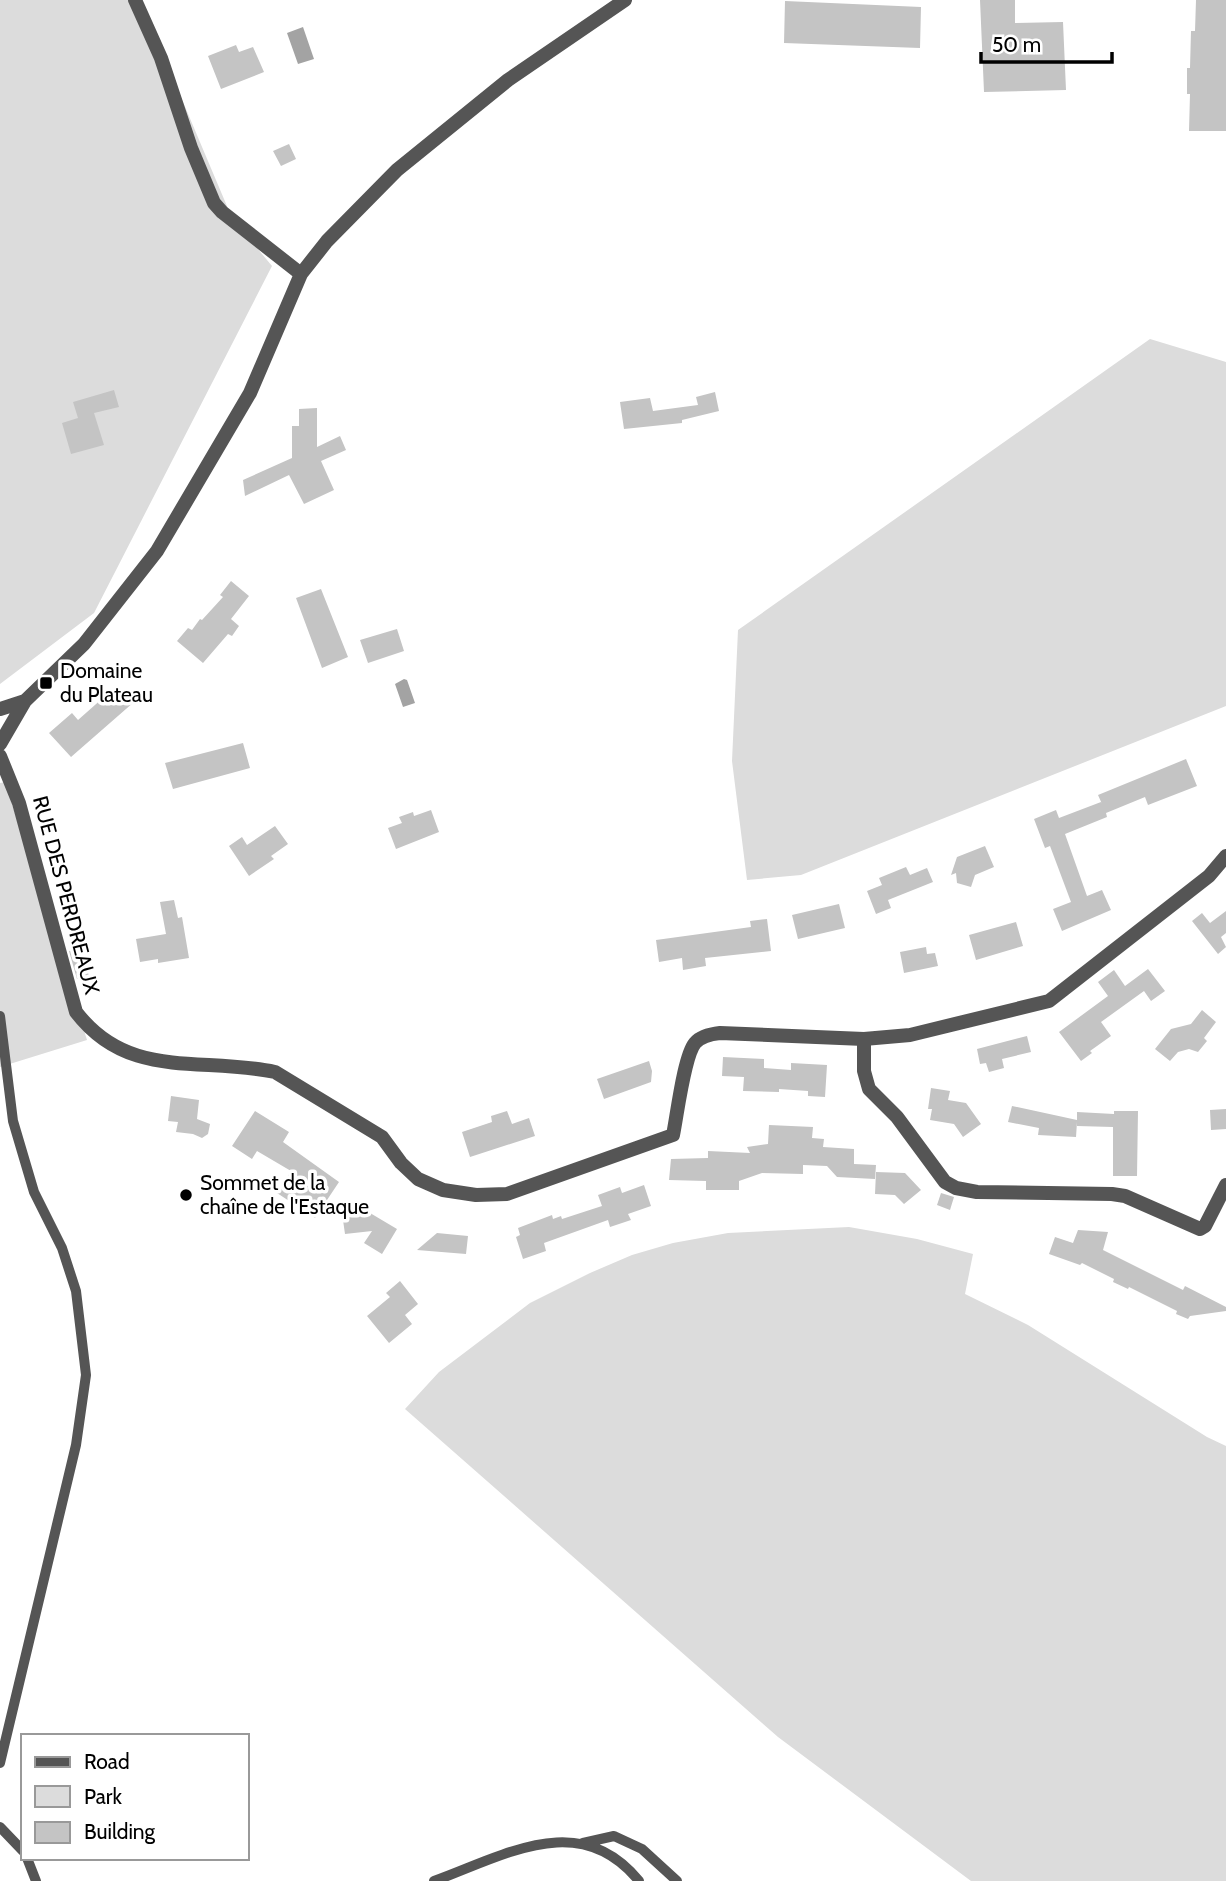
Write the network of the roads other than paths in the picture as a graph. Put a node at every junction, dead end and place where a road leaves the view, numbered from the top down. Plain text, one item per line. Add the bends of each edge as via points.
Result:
1 (135, 0) edge
2 (625, 0) edge
3 (301, 274) junction
4 (25, 701) junction
5 (0, 709) edge
6 (0, 744) edge
7 (0, 756) edge
8 (7, 783) edge
9 (1226, 856) edge
10 (0, 1016) edge
11 (864, 1039) junction
12 (1226, 1185) edge
13 (0, 1763) edge
14 (0, 1827) edge
15 (583, 1843) junction
16 (21, 1849) edge
17 (28, 1860) edge
18 (36, 1881) edge
19 (434, 1881) edge
20 (639, 1881) edge
21 (677, 1881) edge

1 - 3 street via 214,202
2 - 3 street via 508,80 397,170
3 - 4 street via 250,393 157,551 84,644
4 - 5 street
4 - 6 street
7 - 8 street, RUE DES PERDREAUX
8 - 11 street, RUE DES PERDREAUX via 76,1012 89,1028 115,1047 147,1060 275,1072 382,1138 418,1179 443,1190 507,1194 673,1135 687,1064 694,1043 706,1035
9 - 11 street via 1209,876 1049,1001 910,1035
10 - 13 lane via 13,1121 34,1192 62,1248 76,1291 86,1375 76,1445
11 - 12 street via 869,1089 897,1117 945,1182 956,1188 1125,1196 1200,1229
14 - 16 lane
15 - 19 lane via 554,1841 524,1848
15 - 20 lane via 608,1854
15 - 21 lane via 614,1836 642,1849
17 - 18 lane

